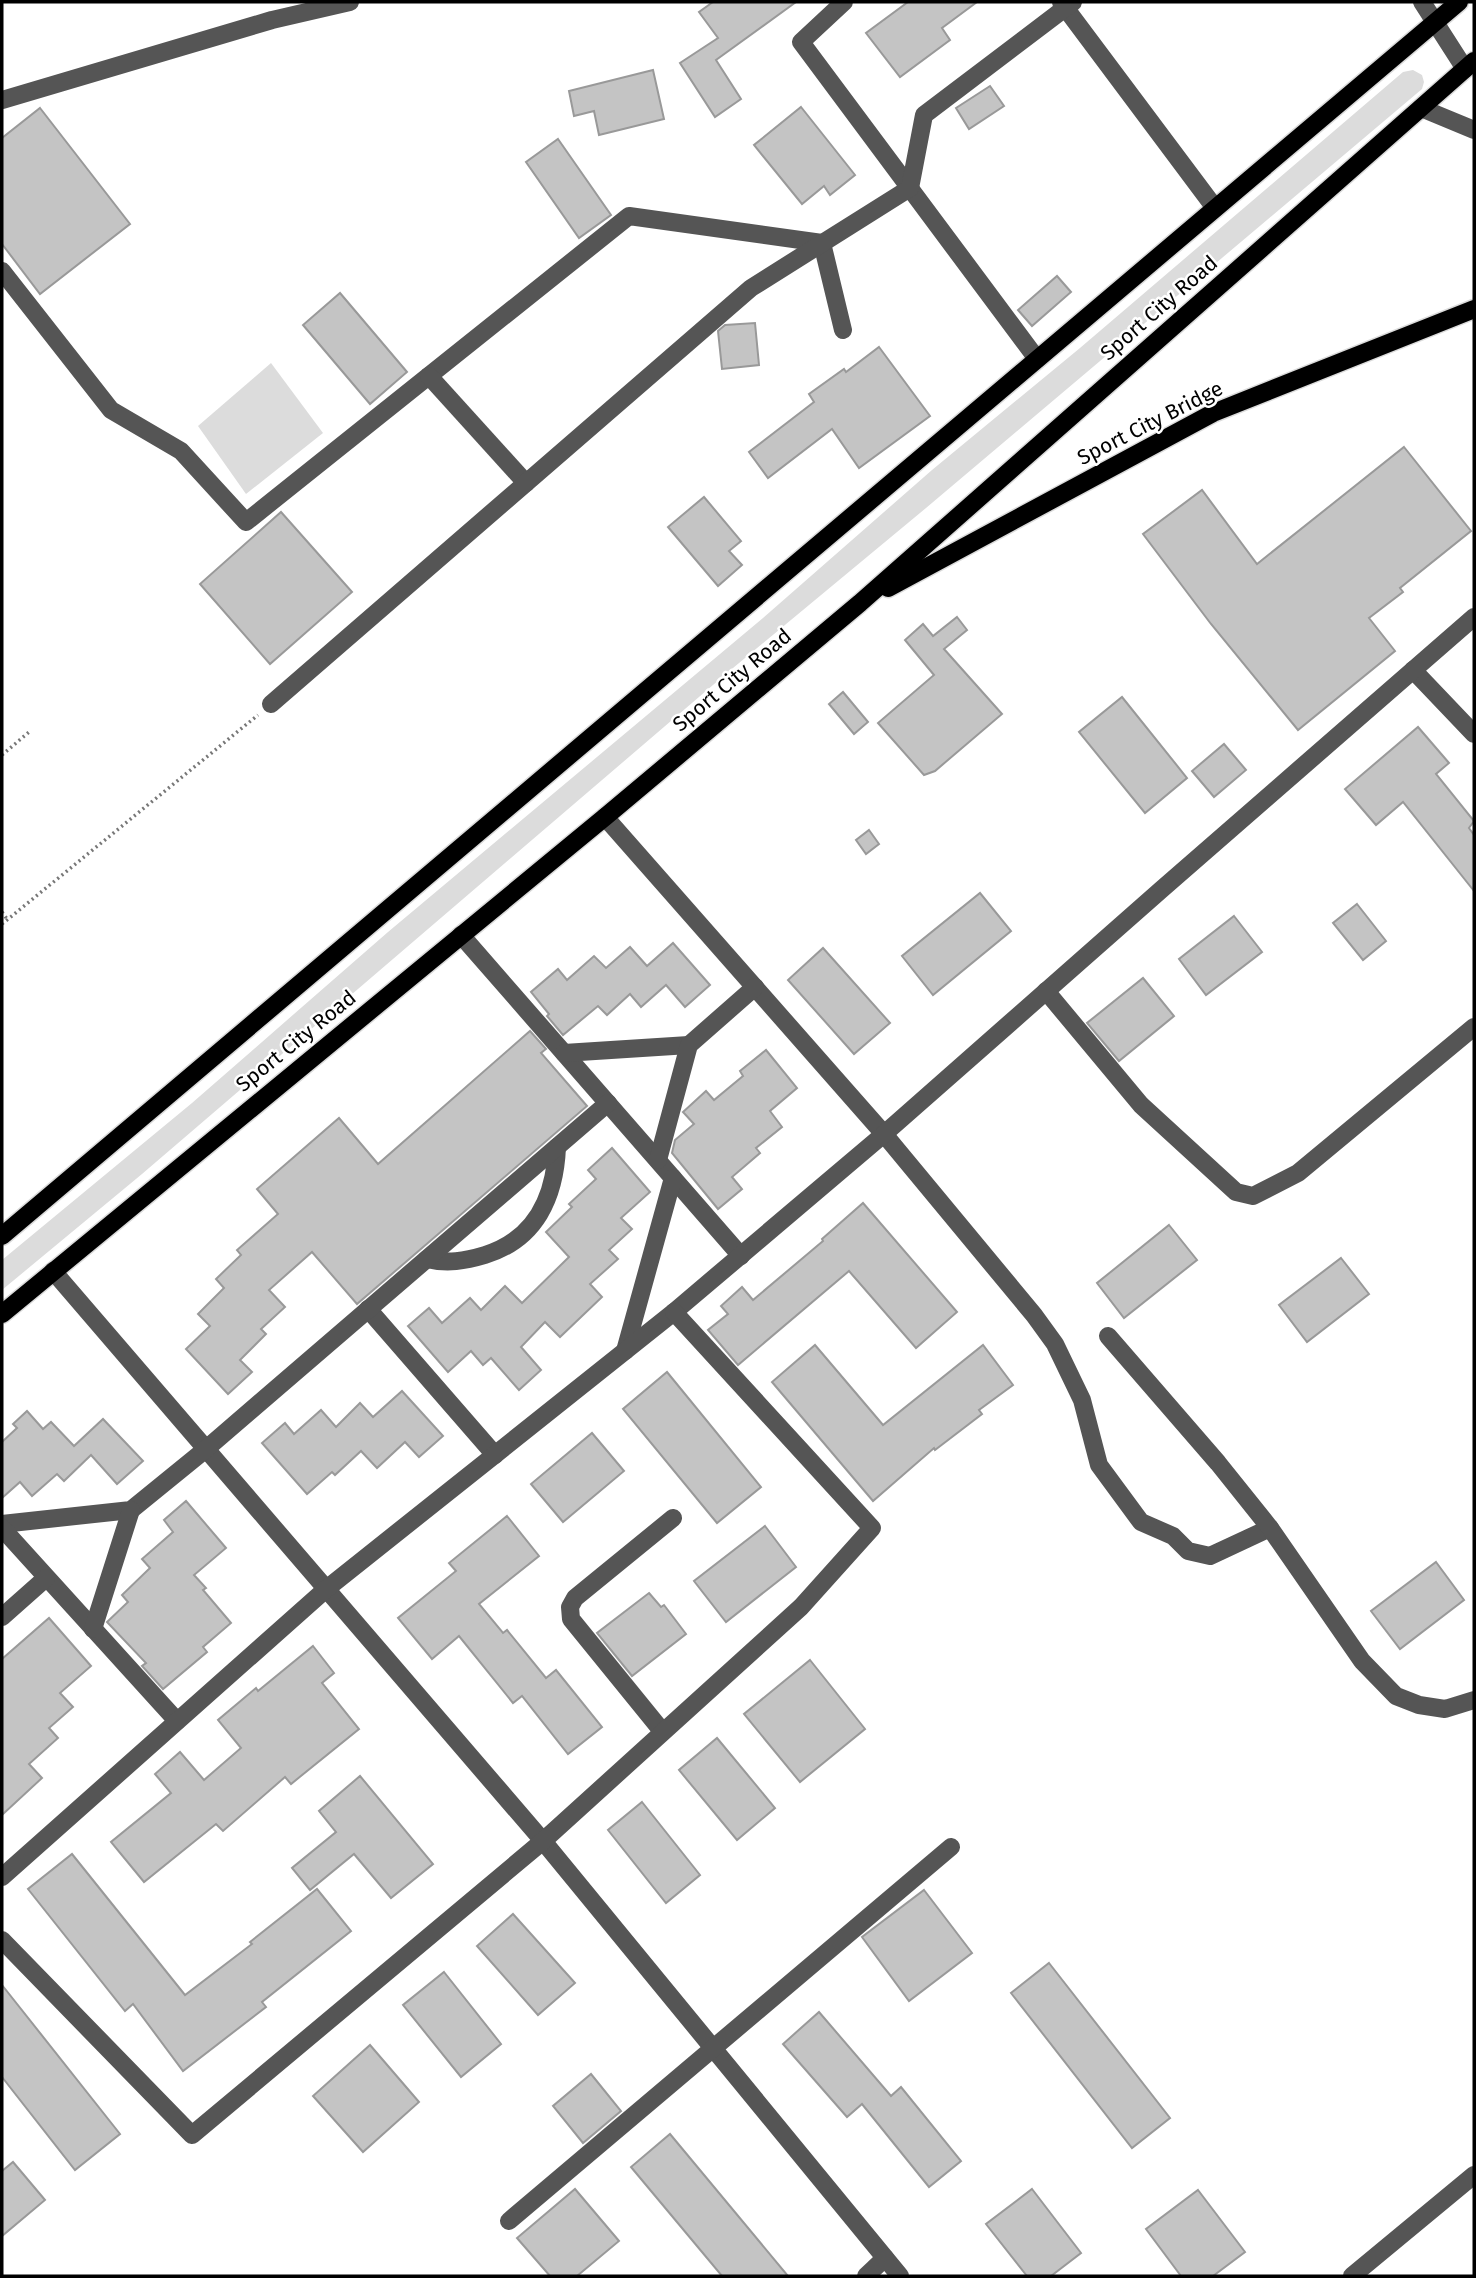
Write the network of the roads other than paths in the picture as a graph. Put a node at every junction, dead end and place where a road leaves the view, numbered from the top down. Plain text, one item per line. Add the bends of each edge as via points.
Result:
1 (350, 2) edge
2 (844, 2) edge
3 (1422, 2) edge
4 (1458, 2) edge
5 (1066, 4) edge
6 (1435, 22) junction
7 (1470, 65) edge
8 (2, 100) edge
9 (1421, 108) junction
10 (1474, 130) edge
11 (910, 188) junction
12 (1215, 208) junction
13 (822, 243) junction
14 (2, 271) edge
15 (1474, 309) edge
16 (843, 330) dead end
17 (1037, 359) junction
18 (429, 376) junction
19 (526, 483) junction
20 (860, 603) junction
21 (1474, 617) edge
22 (1413, 670) junction
23 (271, 704) road end
24 (1474, 734) edge
25 (605, 817) junction
26 (461, 935) junction
27 (755, 987) junction
28 (1046, 990) junction
29 (1474, 1027) edge
30 (690, 1045) junction
31 (564, 1053) junction
32 (608, 1103) junction
33 (884, 1134) junction
34 (557, 1147) junction
35 (658, 1160) junction
36 (673, 1178) junction
37 (2, 1236) edge
38 (741, 1256) junction
39 (427, 1259) junction
40 (53, 1271) junction
41 (368, 1309) junction
42 (674, 1312) junction
43 (2, 1314) edge
44 (1108, 1336) dead end
45 (625, 1351) junction
46 (206, 1450) junction
47 (495, 1455) junction
48 (131, 1510) junction
49 (673, 1518) dead end
50 (2, 1526) edge
51 (1270, 1528) junction
52 (46, 1577) junction
53 (325, 1590) junction
54 (2, 1617) edge
55 (93, 1629) junction
56 (1474, 1700) edge
57 (177, 1721) junction
58 (662, 1731) junction
59 (543, 1841) junction
60 (951, 1847) dead end
61 (2, 1877) edge
62 (2, 1940) edge
63 (712, 2049) junction
64 (1474, 2175) edge
65 (509, 2221) dead end
66 (885, 2258) junction
67 (866, 2276) edge
68 (900, 2276) edge
69 (1352, 2276) edge

1 - 8 street via 272,20
2 - 11 street via 801,42
3 - 6 street
4 - 6 main road, Sport City Road
5 - 11 street via 924,115
5 - 12 street
6 - 7 street
6 - 12 main road, Sport City Road
7 - 9 main road, Sport City Road
9 - 10 street
9 - 20 main road, Sport City Road
11 - 13 street
11 - 17 street
12 - 17 main road, Sport City Road
13 - 16 street
13 - 18 street via 629,216
13 - 19 street via 751,288
14 - 18 street via 111,410 181,450 246,522
15 - 20 main road, Sport City Bridge via 1213,412
17 - 37 main road, Sport City Road
18 - 19 street
19 - 23 street
20 - 25 main road, Sport City Road
21 - 22 street
22 - 24 street
22 - 28 street
25 - 26 main road, Sport City Road
25 - 27 street
26 - 31 street
26 - 40 main road, Sport City Road
27 - 30 street
27 - 33 street
28 - 29 street via 1141,1105 1236,1192 1254,1196 1298,1172
28 - 33 street
30 - 31 street
30 - 35 street
31 - 32 street
32 - 34 street
32 - 35 street
33 - 38 street
33 - 51 street via 1055,1344 1082,1400 1099,1465 1141,1522 1173,1536 1188,1551 1210,1556
34 - 39 street
34 - 39 street via 556,1169 544,1208 520,1236 498,1251 475,1258 444,1263
35 - 36 street
36 - 38 street
36 - 45 street
38 - 42 street
39 - 41 street
40 - 43 main road, Sport City Road
40 - 46 street
41 - 46 street
41 - 47 street
42 - 45 street
42 - 58 street via 873,1528 801,1607
44 - 51 street
45 - 47 street
46 - 48 street
46 - 53 street
47 - 53 street
48 - 50 street
48 - 55 street
49 - 58 street via 575,1598 570,1607 571,1619
50 - 52 street
51 - 56 street via 1362,1661 1396,1696 1446,1709
52 - 54 street
52 - 55 street
53 - 57 street
53 - 59 street
55 - 57 street
57 - 61 street
58 - 59 street
59 - 62 street via 192,2135
59 - 63 street
60 - 63 street
63 - 65 street
63 - 66 street
64 - 69 street
66 - 67 street
66 - 68 street

